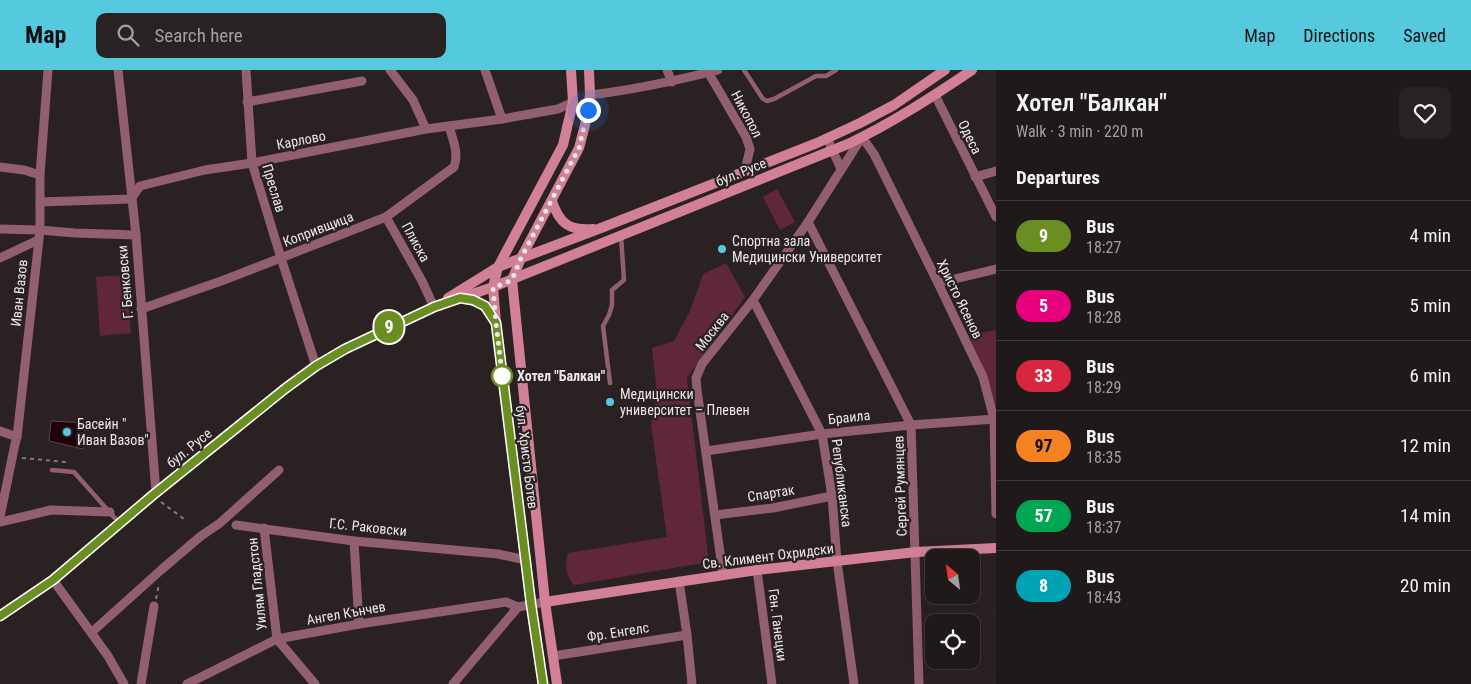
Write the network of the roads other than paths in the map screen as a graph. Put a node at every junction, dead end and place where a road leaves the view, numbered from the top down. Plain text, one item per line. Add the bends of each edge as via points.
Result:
1 (48, 70) edge
2 (118, 70) edge
3 (246, 70) edge
4 (390, 70) edge
5 (485, 70) edge
6 (571, 70) edge
7 (589, 70) edge
8 (667, 70) edge
9 (744, 70) edge
10 (818, 70) edge
11 (836, 70) edge
12 (945, 70) edge
13 (972, 70) edge
14 (713, 71) edge
15 (821, 76) junction
16 (362, 81) dead end
17 (672, 82) junction
18 (935, 95) junction
19 (590, 96) junction
20 (247, 102) junction
21 (572, 102) junction
22 (502, 119) junction
23 (449, 126) junction
24 (426, 129) junction
25 (862, 137) junction
26 (827, 138) junction
27 (832, 150) junction
28 (252, 164) junction
29 (0, 167) edge
30 (840, 169) junction
31 (745, 170) junction
32 (996, 171) edge
33 (40, 175) junction
34 (975, 177) junction
35 (131, 199) junction
36 (552, 201) junction
37 (40, 202) junction
38 (386, 217) junction
39 (996, 217) edge
40 (808, 222) junction
41 (601, 228) junction
42 (0, 229) edge
43 (40, 230) junction
44 (136, 235) junction
45 (621, 235) junction
46 (38, 240) junction
47 (0, 258) edge
48 (281, 258) junction
49 (521, 258) junction
50 (498, 267) junction
51 (996, 269) edge
52 (512, 280) junction
53 (938, 283) junction
54 (493, 288) junction
55 (460, 298) junction
56 (753, 300) junction
57 (434, 307) junction
58 (141, 309) junction
59 (496, 323) junction
60 (316, 366) junction
61 (610, 383) dead end
62 (995, 419) edge
63 (911, 425) junction
64 (0, 431) edge
65 (822, 434) junction
66 (18, 436) junction
67 (706, 451) junction
68 (52, 470) dead end
69 (279, 470) dead end
70 (155, 494) junction
71 (832, 496) junction
72 (110, 512) junction
73 (996, 514) edge
74 (715, 515) junction
75 (0, 517) edge
76 (0, 522) edge
77 (120, 524) junction
78 (236, 525) dead end
79 (264, 528) junction
80 (354, 541) junction
81 (996, 548) edge
82 (916, 552) junction
83 (526, 560) junction
84 (837, 561) junction
85 (757, 570) junction
86 (723, 574) junction
87 (53, 580) junction
88 (679, 582) junction
89 (545, 602) junction
90 (531, 604) junction
91 (154, 606) road end
92 (518, 607) junction
93 (0, 616) edge
94 (359, 624) junction
95 (92, 632) junction
96 (688, 635) junction
97 (277, 639) junction
98 (553, 656) junction
99 (124, 684) edge
100 (141, 684) edge
101 (187, 684) edge
102 (315, 684) edge
103 (453, 684) edge
104 (543, 684) edge
105 (557, 684) edge
106 (692, 684) edge
107 (772, 684) edge
108 (854, 684) edge
109 (919, 684) edge

1 - 33 street, Иван Вазов
2 - 35 street, Г. Бенковски
3 - 20 street, Преслав
4 - 24 street via 413,100
5 - 22 street
6 - 21 main road, бул. Христо Ботев
7 - 19 main road, бул. Христо Ботев
8 - 17 street
9 - 15 lane via 763,99 767,100
10 - 15 lane
11 - 15 lane
12 - 26 main road, бул. Русе via 894,105
13 - 18 main road, бул. Русе
14 - 17 street
14 - 31 street, Никопол via 750,149
16 - 20 street
17 - 19 street
18 - 25 main road, бул. Русе
18 - 34 street, Одеса
19 - 36 main road, бул. Христо Ботев via 579,148
20 - 28 street, Преслав
21 - 22 street, Карлово via 558,109
21 - 50 main road, бул. Христо Ботев via 563,144
22 - 23 street, Карлово
23 - 24 street, Карлово
23 - 38 street, Копривщица via 456,153 454,167
24 - 28 street, Карлово
25 - 27 main road, бул. Русе
25 - 30 street, Москва
25 - 53 street, Христо Ясенов via 874,154
26 - 27 street
26 - 31 main road, бул. Русе
27 - 30 street
27 - 45 main road, бул. Русе
28 - 35 street, Карлово via 205,170 140,186
28 - 48 street, Преслав
29 - 33 street
30 - 40 street, Москва
31 - 41 main road, бул. Русе
32 - 34 street
33 - 37 street, Иван Вазов
34 - 39 street, Одеса
35 - 37 street
35 - 44 street, Г. Бенковски
36 - 41 main road via 563,222 578,229
36 - 49 main road, бул. Христо Ботев
37 - 43 street, Иван Вазов
38 - 48 street, Копривщица
38 - 57 street, Плиска
40 - 56 street, Москва
40 - 63 street, Сергей Румянцев
41 - 49 main road, бул. Русе
42 - 43 street
43 - 44 street
43 - 46 street, Иван Вазов
44 - 58 street, Г. Бенковски
45 - 52 main road, бул. Русе
45 - 61 lane via 624,280 612,290 612,305 603,326
46 - 47 street
46 - 66 street, Иван Вазов
48 - 58 street, Копривщица
48 - 60 street, Преслав
49 - 50 main road, бул. Русе
49 - 52 main road, бул. Христо Ботев
50 - 54 main road, бул. Христо Ботев
50 - 57 main road, бул. Русе
51 - 53 street
52 - 54 main road, бул. Русе
52 - 89 main road, бул. Христо Ботев
53 - 62 street, Христо Ясенов via 983,377
54 - 55 main road, бул. Русе
54 - 59 main road, бул. Христо Ботев
55 - 57 main road, бул. Русе
55 - 59 main road via 485,306
56 - 65 street, Републиканска
56 - 67 street, Москва via 702,364 696,378
57 - 60 main road, бул. Русе
58 - 70 street, Г. Бенковски
59 - 83 main road, бул. Христо Ботев
60 - 70 main road, бул. Русе
62 - 63 street, Браила
62 - 73 street, Христо Ясенов
63 - 65 street, Браила
63 - 82 street, Сергей Румянцев
64 - 66 street
65 - 67 street, Браила
65 - 71 street, Републиканска
66 - 75 street, Иван Вазов
67 - 74 street, Москва
68 - 72 lane via 74,472
69 - 95 street
70 - 77 main road, бул. Русе
71 - 74 street, Спартак
71 - 84 street, Републиканска
72 - 76 street via 51,510
72 - 77 lane
74 - 86 street, Москва
77 - 87 main road, бул. Русе
78 - 79 street, Г.С. Раковски
79 - 80 street, Г.С. Раковски
79 - 97 street, Уилям Гладстон
80 - 83 street, Г.С. Раковски via 498,554
80 - 94 street
81 - 82 main road, Св. Климент Охридски
82 - 84 main road, Св. Климент Охридски
82 - 109 street, Сергей Румянцев
83 - 90 main road, бул. Христо Ботев
84 - 85 main road, Св. Климент Охридски
84 - 108 street, Републиканска
85 - 86 main road, Св. Климент Охридски
85 - 107 street, Ген. Ганецки
86 - 88 main road, Св. Климент Охридски
87 - 93 main road, бул. Русе
87 - 95 street
88 - 89 main road, Св. Климент Охридски
88 - 96 street
89 - 90 street
89 - 98 main road, бул. Христо Ботев
90 - 92 street
90 - 104 main road, бул. Христо Ботев
91 - 100 street
92 - 94 street, Ангел Кънчев via 506,602
92 - 103 street
94 - 97 street, Ангел Кънчев
95 - 99 street
96 - 98 street, Фр. Енгелс
96 - 106 street
97 - 101 street, Ангел Кънчев
97 - 102 street, Уилям Гладстон
98 - 105 main road, бул. Христо Ботев

